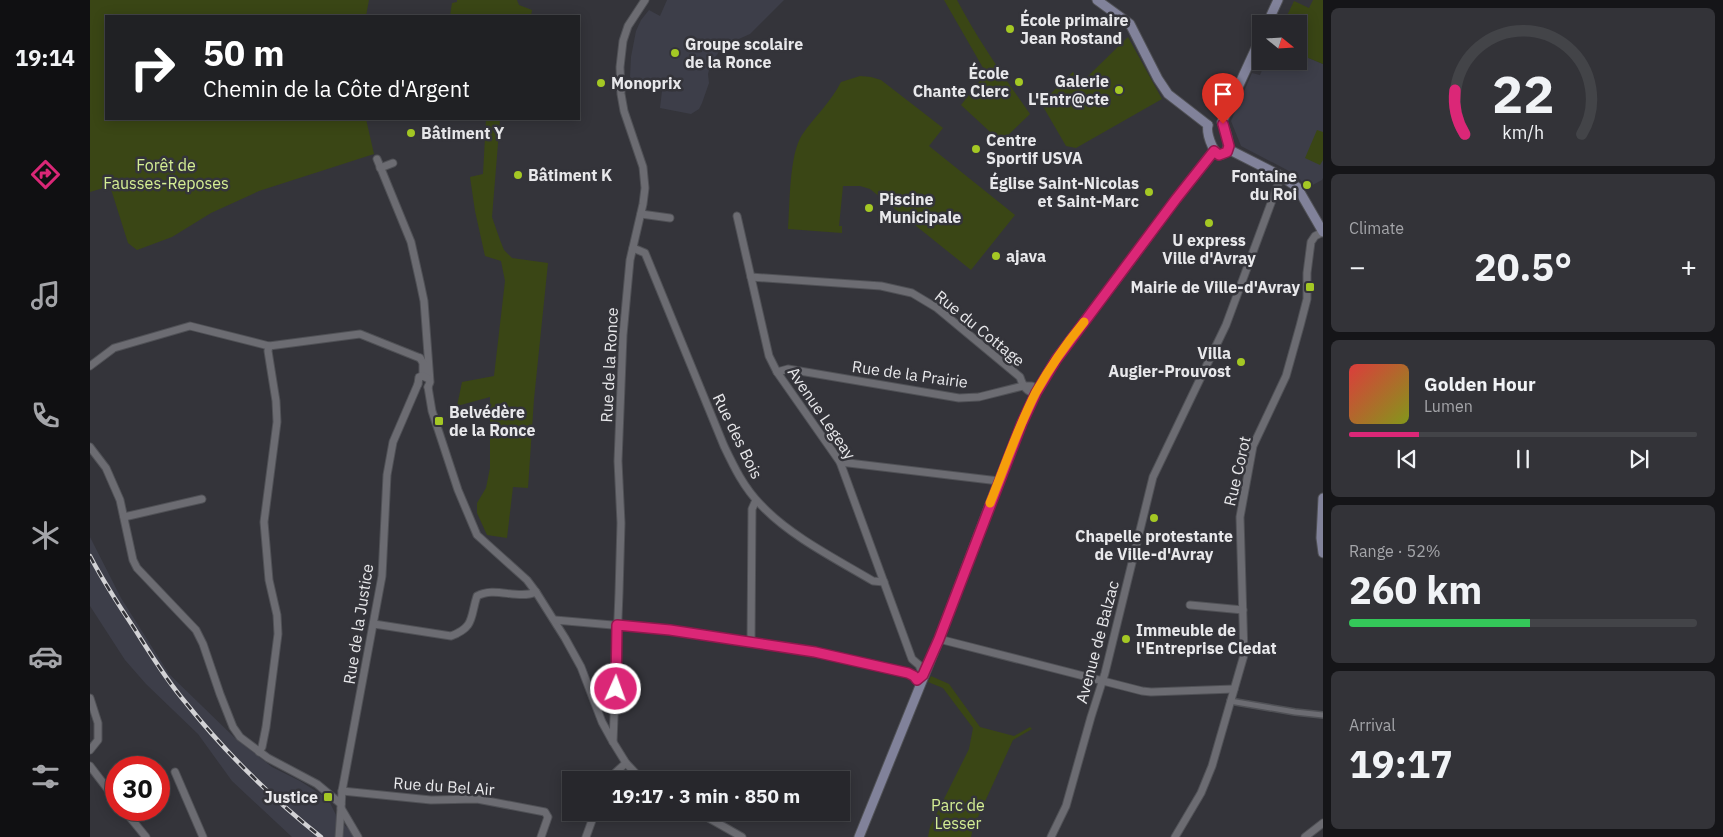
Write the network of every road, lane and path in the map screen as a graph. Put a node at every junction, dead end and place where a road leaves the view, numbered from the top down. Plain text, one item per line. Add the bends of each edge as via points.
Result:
1 (645, 0) edge
2 (1097, 0) edge
3 (1278, 0) edge
4 (1271, 15) edge
5 (1252, 57) edge
6 (1222, 122) junction
7 (1208, 125) junction
8 (1228, 149) junction
9 (1214, 151) junction
10 (377, 159) dead end
11 (393, 163) dead end
12 (380, 168) junction
13 (1281, 176) junction
14 (641, 214) junction
15 (736, 216) dead end
16 (670, 218) dead end
17 (1323, 232) edge
18 (633, 248) junction
19 (751, 277) junction
20 (269, 346) junction
21 (427, 351) junction
22 (420, 358) junction
23 (90, 366) edge
24 (777, 372) junction
25 (426, 377) junction
26 (418, 384) junction
27 (1023, 386) junction
28 (428, 387) junction
29 (1036, 393) junction
30 (90, 447) edge
31 (840, 462) junction
32 (999, 481) junction
33 (202, 498) dead end
34 (1323, 498) edge
35 (756, 500) junction
36 (124, 517) junction
37 (1323, 553) edge
38 (884, 582) junction
39 (536, 592) junction
40 (1190, 605) dead end
41 (1243, 610) junction
42 (554, 620) junction
43 (374, 624) junction
44 (617, 625) junction
45 (939, 639) junction
46 (751, 643) junction
47 (923, 675) junction
48 (1103, 681) junction
49 (1234, 689) junction
50 (90, 698) edge
51 (1230, 701) junction
52 (1323, 715) edge
53 (613, 742) junction
54 (90, 750) edge
55 (259, 752) junction
56 (626, 762) junction
57 (90, 766) edge
58 (617, 771) edge
59 (634, 771) edge
60 (175, 772) dead end
61 (105, 786) edge
62 (342, 791) junction
63 (341, 806) junction
64 (133, 821) edge
65 (592, 821) edge
66 (714, 821) edge
67 (1323, 823) edge
68 (340, 834) edge
69 (146, 837) edge
70 (203, 837) edge
71 (358, 837) edge
72 (541, 837) edge
73 (586, 837) edge
74 (742, 837) edge
75 (859, 837) edge
76 (1051, 837) edge
77 (1175, 837) edge
78 (1305, 837) edge

1 - 14 street, Rue de la Ronce via 628,26 620,68 624,111 643,167 645,188
2 - 7 main road via 1130,24 1168,94
3 - 4 main road
5 - 6 main road
6 - 7 main road via 1214,121
6 - 8 main road
7 - 9 main road
8 - 9 main road via 1219,155
8 - 13 main road
9 - 29 main road via 1074,334
10 - 12 street
11 - 12 street
12 - 21 street via 411,242 424,302
13 - 17 main road via 1297,187
13 - 48 street, Avenue de Balzac via 1226,325 1153,477
14 - 16 street
14 - 18 street, Rue de la Ronce
15 - 19 street, Avenue Legeay
17 - 41 street, Rue Corot via 1311,242 1307,299 1286,376 1253,446 1240,517
18 - 35 street, Rue des Bois via 645,253 733,465
18 - 44 street, Rue de la Ronce via 625,304 618,461 621,523
19 - 24 street, Avenue Legeay
19 - 27 street, Rue du Cottage via 881,286 912,293 937,308 996,356 1020,377
20 - 22 street via 360,334
20 - 23 street via 190,326 114,348
20 - 55 street via 277,422 264,522 278,634 266,727
21 - 22 street
21 - 25 street
22 - 25 street
24 - 27 street, Rue de la Prairie via 788,369 959,398 979,397
24 - 31 street, Avenue Legeay
25 - 26 street via 419,377
25 - 28 street via 430,382
26 - 28 street via 422,388
26 - 43 street, Rue de la Justice via 393,442 387,475 382,576
27 - 29 street, Rue du Cottage via 1032,386
28 - 39 street via 432,411 455,481 478,535
29 - 32 main road
30 - 36 street via 106,468
31 - 32 street
31 - 38 street, Avenue Legeay
32 - 45 main road
33 - 36 street
34 - 37 main road via 1320,538
35 - 38 street, Rue des Bois via 788,529 873,581
35 - 46 street via 752,509
36 - 55 street via 137,568 196,630 233,727
38 - 47 street, Avenue Legeay via 912,659
39 - 42 street
39 - 43 street via 528,595 493,592 477,596 468,625 462,632 451,636
40 - 41 street
41 - 49 street, Rue Corot via 1244,655
42 - 44 street
42 - 53 street via 581,667
43 - 62 street, Rue de la Justice
44 - 46 street
44 - 53 street, Rue de la Ronce
45 - 47 main road
45 - 48 street
46 - 47 street via 815,652 908,673 917,680
47 - 75 main road
48 - 49 street via 1151,692
48 - 76 street, Avenue de Balzac via 1066,806
49 - 51 street, Rue Corot
50 - 54 street via 98,723 98,740
51 - 52 street
51 - 77 street, Rue Corot via 1212,766 1201,793
53 - 56 street
55 - 63 street via 310,780
56 - 58 street
56 - 59 street
57 - 61 street
60 - 70 street
62 - 63 street, Rue de la Justice
62 - 72 street, Rue du Bel Air via 431,800 477,799 545,812 548,817
63 - 68 street, Rue de la Justice
63 - 71 street
64 - 69 street
65 - 73 street
66 - 74 street
67 - 78 street

